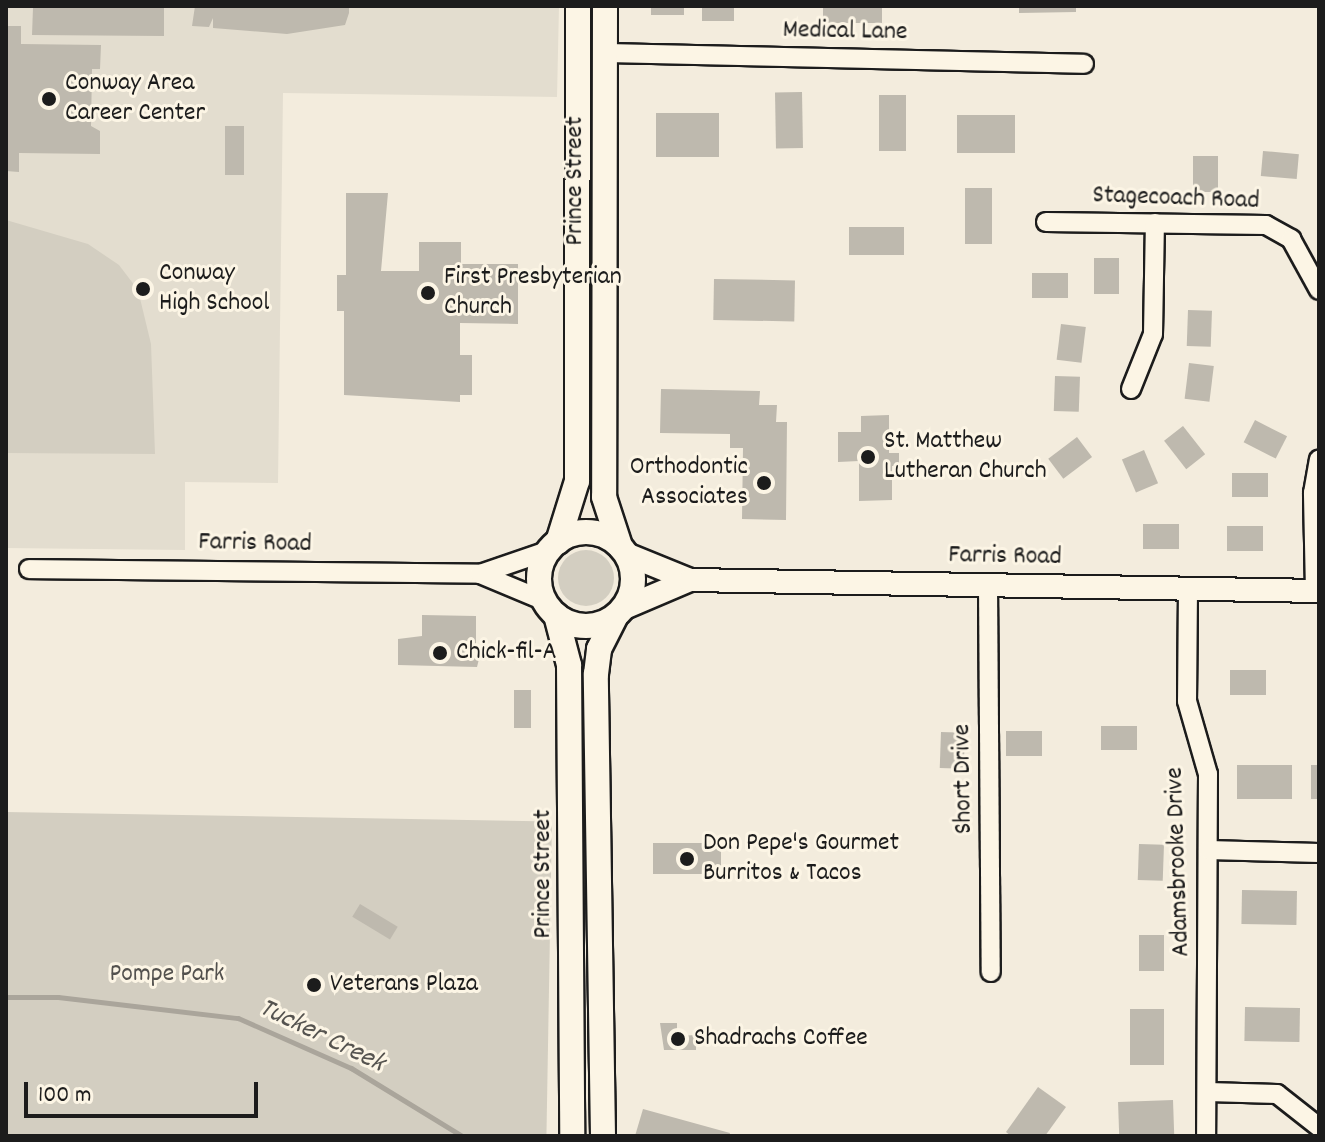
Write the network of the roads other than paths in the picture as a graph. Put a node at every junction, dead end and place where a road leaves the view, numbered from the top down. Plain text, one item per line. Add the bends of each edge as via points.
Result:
1 (578, 6) edge
2 (589, 6) edge
3 (605, 6) edge
4 (605, 53) junction
5 (1084, 64) dead end
6 (578, 161) junction
7 (1046, 222) dead end
8 (1155, 223) junction
9 (1319, 290) edge
10 (604, 339) junction
11 (1131, 389) dead end
12 (1319, 460) edge
13 (554, 546) junction
14 (623, 550) junction
15 (29, 569) dead end
16 (480, 574) junction
17 (690, 580) junction
18 (988, 585) junction
19 (1188, 589) junction
20 (1317, 591) edge
21 (550, 608) junction
22 (619, 612) junction
23 (1208, 850) junction
24 (1319, 853) edge
25 (991, 972) dead end
26 (1208, 1092) junction
27 (1319, 1127) edge
28 (572, 1136) edge
29 (603, 1136) edge
30 (1206, 1136) edge

1 - 6 main road, Prince Street
2 - 4 main road via 592,33
3 - 4 main road, Prince Street
4 - 5 street, Medical Lane
4 - 10 main road, Prince Street
6 - 10 main road via 592,194 592,323
6 - 13 main road, Prince Street via 577,481
7 - 8 street, Stagecoach Road
8 - 9 street, Stagecoach Road via 1266,225 1291,239
8 - 11 street via 1153,334
10 - 14 main road, Prince Street via 604,497
12 - 20 street via 1313,493
13 - 14 main road via 587,532
13 - 16 street, Farris Road
13 - 21 main road via 540,572
14 - 17 street, Farris Road
14 - 22 main road via 633,584
15 - 16 street, Farris Road
16 - 21 street, Farris Road
17 - 18 street, Farris Road
17 - 22 street, Farris Road
18 - 19 street, Farris Road
18 - 25 street, Short Drive
19 - 20 street, Farris Road
19 - 23 street, Adamsbrooke Drive via 1187,701 1208,774
21 - 22 main road via 586,627
21 - 28 main road, Prince Street via 569,665
22 - 29 main road via 603,637 596,674
23 - 24 street
23 - 26 street, Adamsbrooke Drive
26 - 27 street via 1277,1094
26 - 30 street, Adamsbrooke Drive

